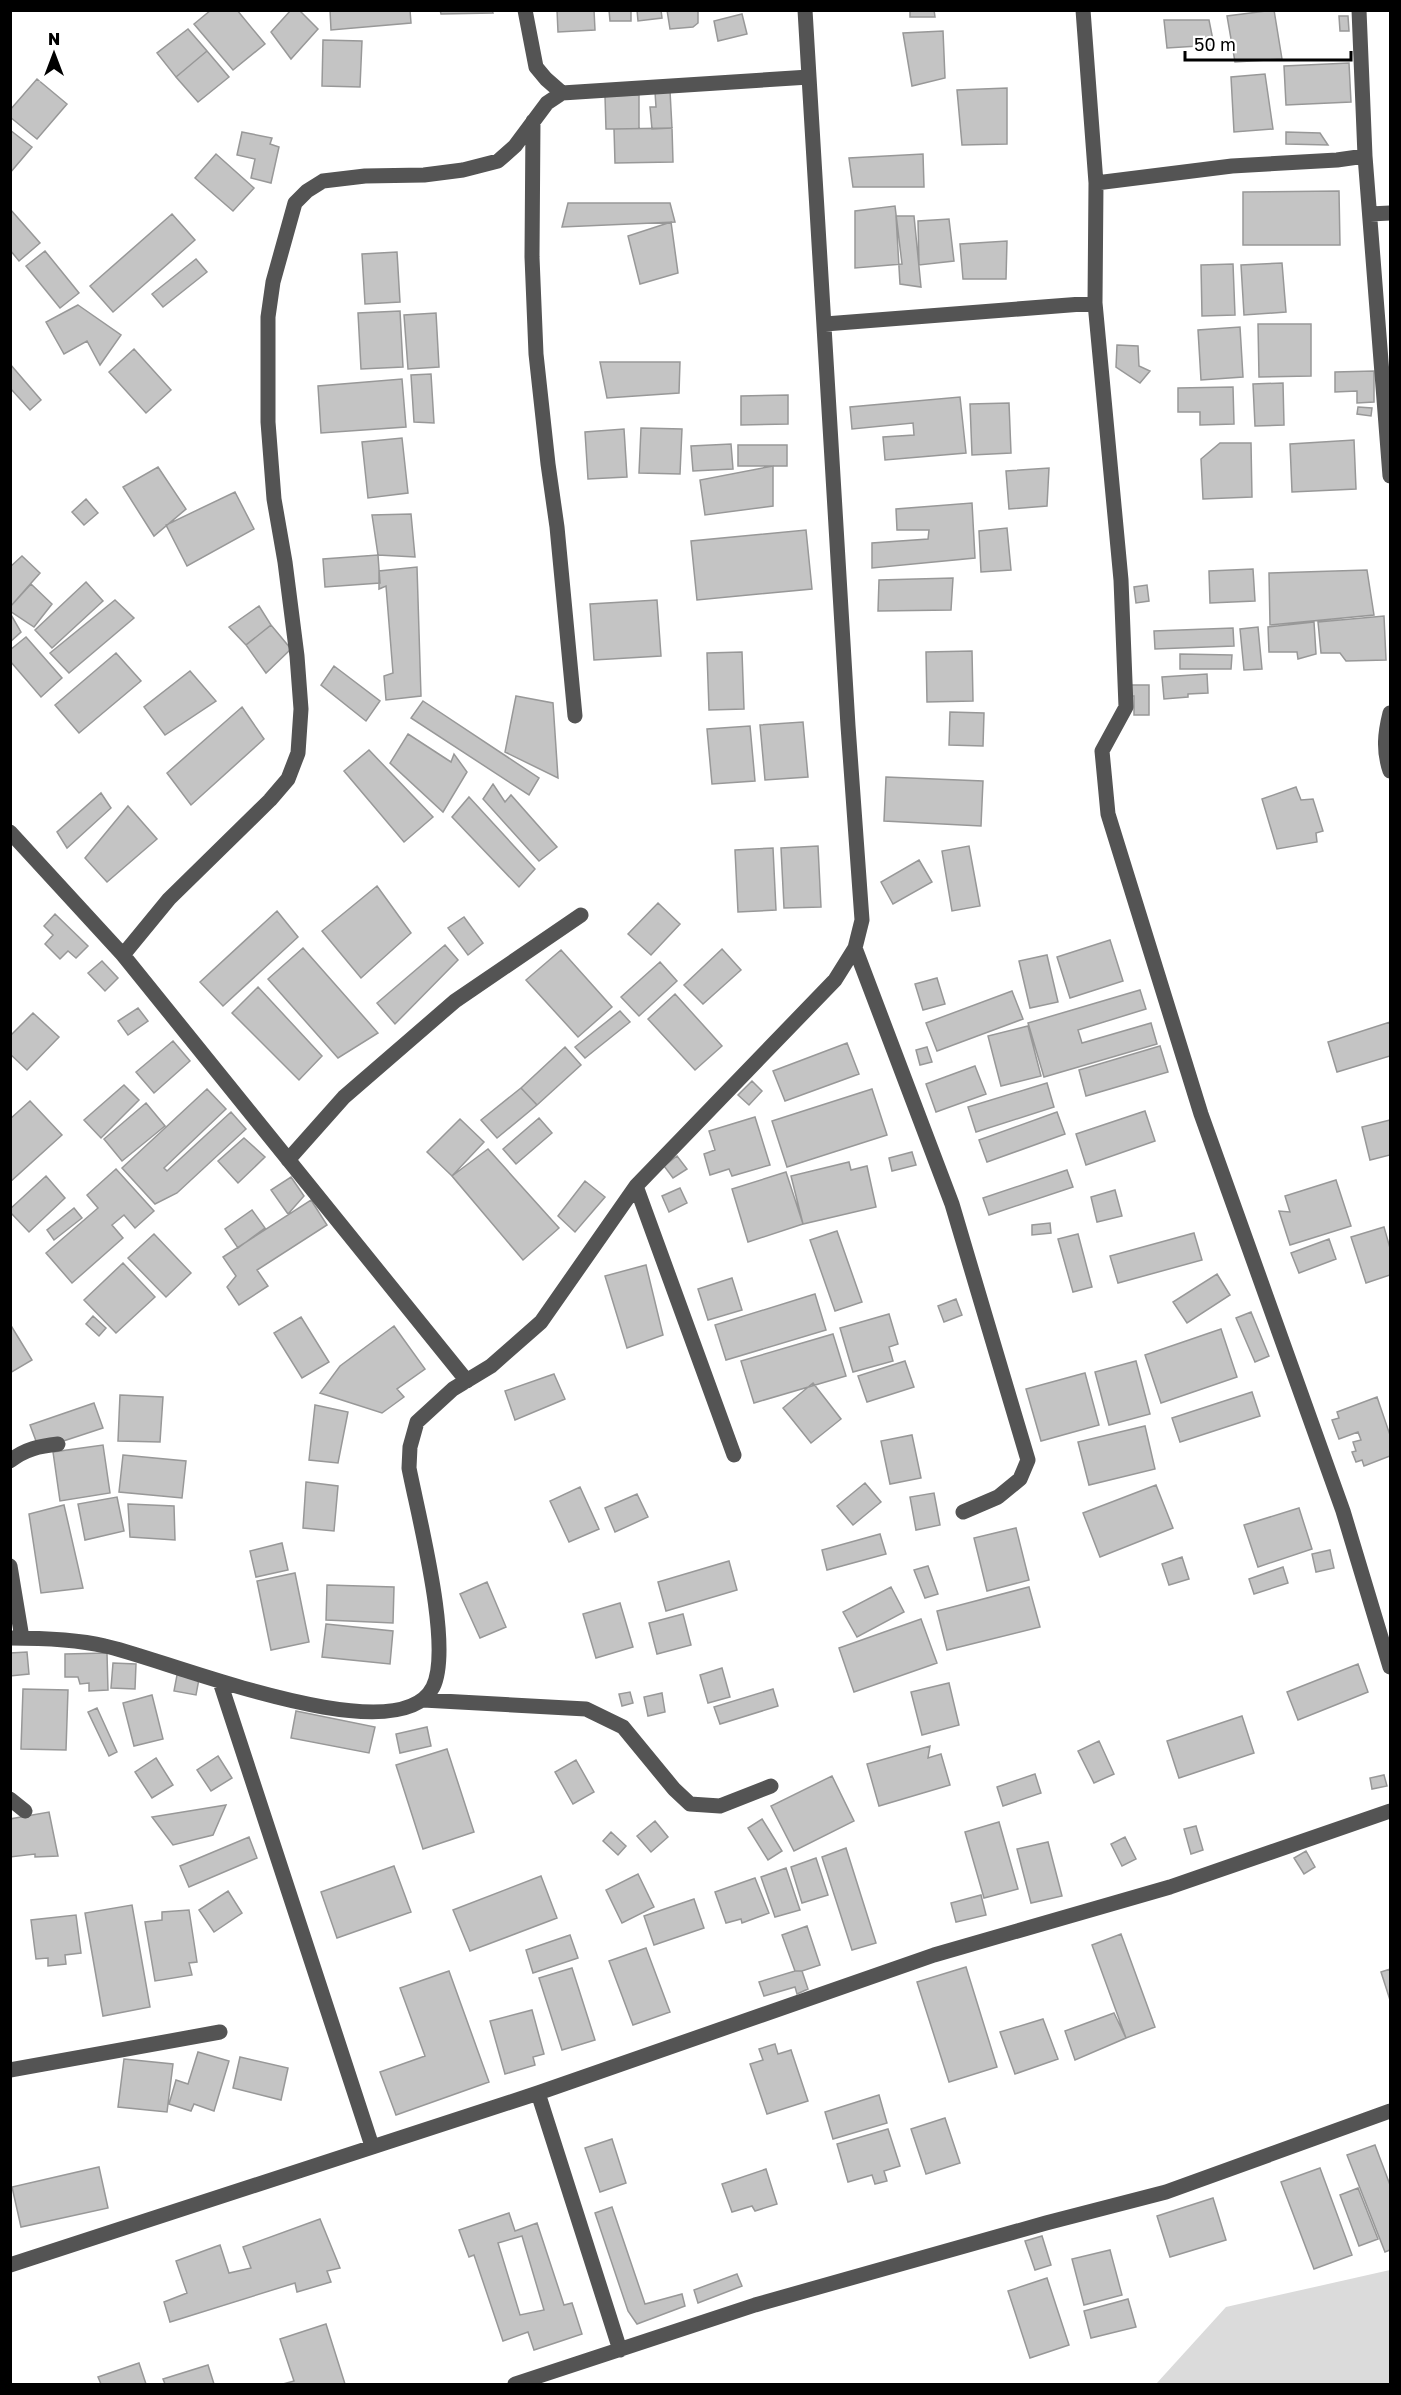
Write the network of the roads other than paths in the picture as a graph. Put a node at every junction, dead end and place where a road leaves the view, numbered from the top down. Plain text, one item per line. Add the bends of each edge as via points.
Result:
1 (525, 10) edge
2 (805, 10) edge
3 (1083, 10) edge
4 (1359, 10) edge
5 (809, 77) junction
6 (562, 93) junction
7 (533, 121) junction
8 (1365, 156) junction
9 (1096, 183) junction
10 (1390, 213) edge
11 (1370, 214) junction
12 (1095, 303) junction
13 (825, 324) junction
14 (1390, 476) edge
15 (1390, 713) edge
16 (575, 716) dead end
17 (1390, 771) edge
18 (10, 832) edge
19 (581, 915) dead end
20 (855, 948) junction
21 (123, 955) junction
22 (288, 1160) junction
23 (636, 1186) junction
24 (467, 1381) junction
25 (58, 1444) dead end
26 (734, 1455) dead end
27 (10, 1461) edge
28 (963, 1512) dead end
29 (10, 1566) edge
30 (16, 1638) edge
31 (1390, 1668) edge
32 (220, 1682) junction
33 (423, 1700) junction
34 (771, 1786) dead end
35 (10, 1798) edge
36 (25, 1811) dead end
37 (1390, 1811) edge
38 (220, 2032) dead end
39 (10, 2070) edge
40 (538, 2092) junction
41 (1390, 2111) edge
42 (372, 2146) junction
43 (10, 2265) edge
44 (620, 2350) junction
45 (515, 2385) edge

1 - 6 street via 536,67
2 - 5 street
3 - 9 street
4 - 8 street
5 - 6 street
5 - 13 street
6 - 7 street via 547,103
7 - 16 street via 536,354
7 - 21 street via 498,161 424,175 323,181 295,203 268,317 268,422 274,499 297,656 301,710 298,753 288,779 270,800 169,898
8 - 9 street via 1232,166
8 - 11 street
9 - 12 street
10 - 11 street
11 - 14 street
12 - 13 street
12 - 31 street via 1121,580 1126,706 1102,752 1108,814 1201,1114 1343,1511
13 - 20 street via 862,920
15 - 17 street via 1385,733 1385,756
18 - 21 street
19 - 22 street via 455,1001 344,1097
20 - 23 street via 835,980
20 - 28 street via 952,1204 1028,1460 1020,1479 998,1497
21 - 22 street
22 - 24 street
23 - 24 street via 541,1322 491,1366
23 - 26 street
24 - 33 street via 417,1422 410,1447 409,1467 439,1622 434,1686
25 - 27 street via 36,1447
29 - 30 street
30 - 32 street via 105,1646
32 - 33 street via 332,1709 380,1712 410,1707
32 - 42 street
33 - 34 street via 586,1709 623,1727 690,1804 720,1806
35 - 36 street
37 - 40 street via 1170,1887 934,1955
38 - 39 street
40 - 42 street
40 - 44 street
41 - 44 street via 1166,2192 755,2305
42 - 43 street
44 - 45 street

